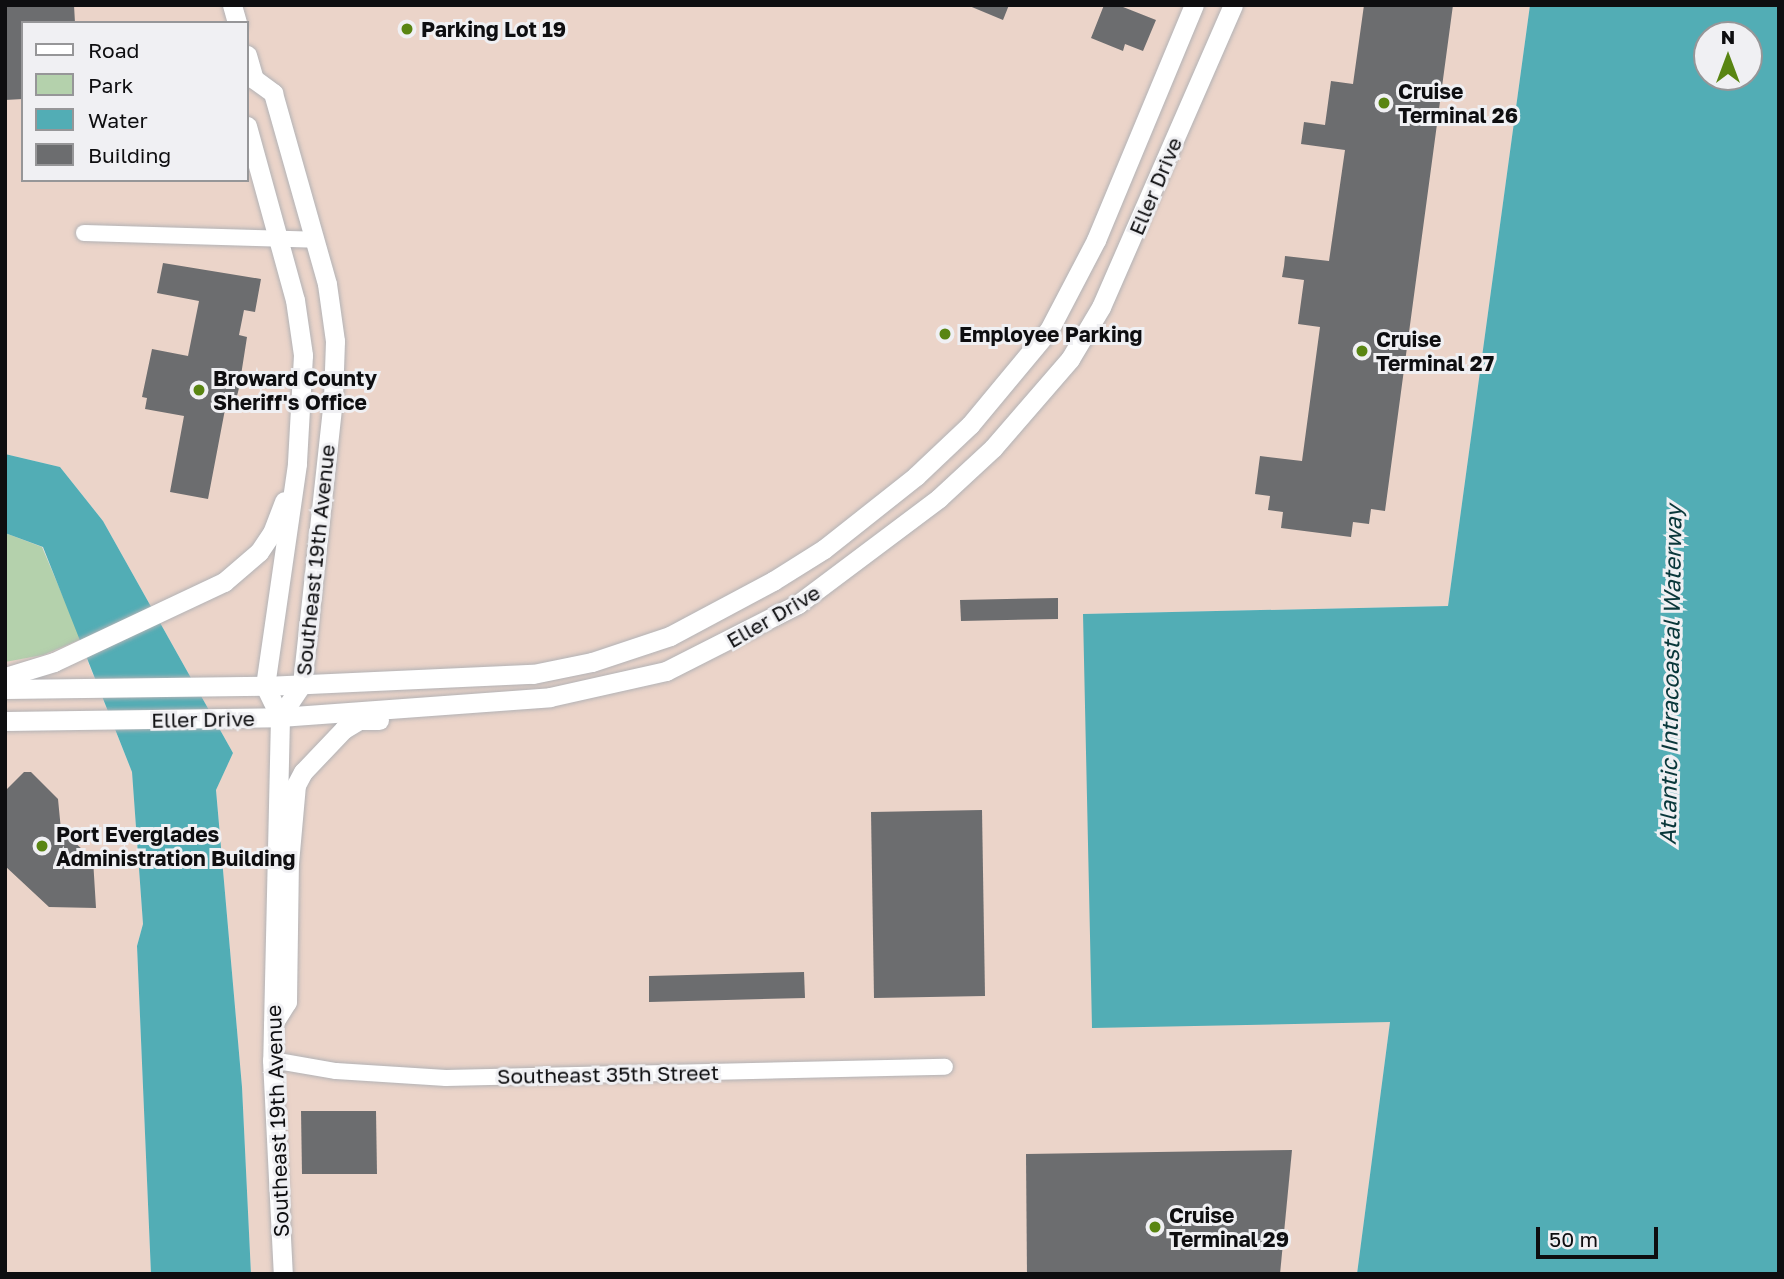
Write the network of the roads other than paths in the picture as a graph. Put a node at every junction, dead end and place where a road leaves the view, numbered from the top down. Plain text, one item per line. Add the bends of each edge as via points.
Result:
1 (1194, 5) edge
2 (1233, 5) edge
3 (248, 65) edge
4 (250, 86) edge
5 (248, 130) edge
6 (84, 233) dead end
7 (277, 238) junction
8 (316, 240) junction
9 (297, 464) junction
10 (5, 677) edge
11 (302, 684) junction
12 (265, 685) junction
13 (5, 689) edge
14 (466, 705) junction
15 (280, 717) junction
16 (5, 721) edge
17 (272, 1025) junction
18 (272, 1060) junction
19 (945, 1067) dead end
20 (283, 1274) edge

1 - 11 street, Eller Drive via 1096,240 1049,330 970,425 870,514 824,549 722,610 670,636 592,662 488,677
2 - 14 street, Eller Drive via 1101,307 1070,359 1032,405 939,498 798,604 692,660 635,680 550,698
3 - 4 street, Southeast 19th Avenue
4 - 8 street, Southeast 19th Avenue via 273,93
5 - 7 street, Southeast 19th Avenue
6 - 7 street
7 - 8 street
7 - 9 street, Southeast 19th Avenue via 295,300 303,355
8 - 11 street, Southeast 19th Avenue via 332,312 335,370
9 - 10 street via 272,533 224,582 77,652
9 - 12 street, Southeast 19th Avenue
11 - 12 street, Eller Drive
11 - 15 street, Southeast 19th Avenue
12 - 13 street, Eller Drive
12 - 15 street, Southeast 19th Avenue
14 - 15 street, Eller Drive
14 - 17 street via 416,720 359,720 303,772 293,804 287,1002
15 - 16 street, Eller Drive
15 - 17 street, Southeast 19th Avenue
17 - 18 street, Southeast 19th Avenue
18 - 19 street, Southeast 35th Street via 335,1071 446,1078
18 - 20 street, Southeast 19th Avenue

